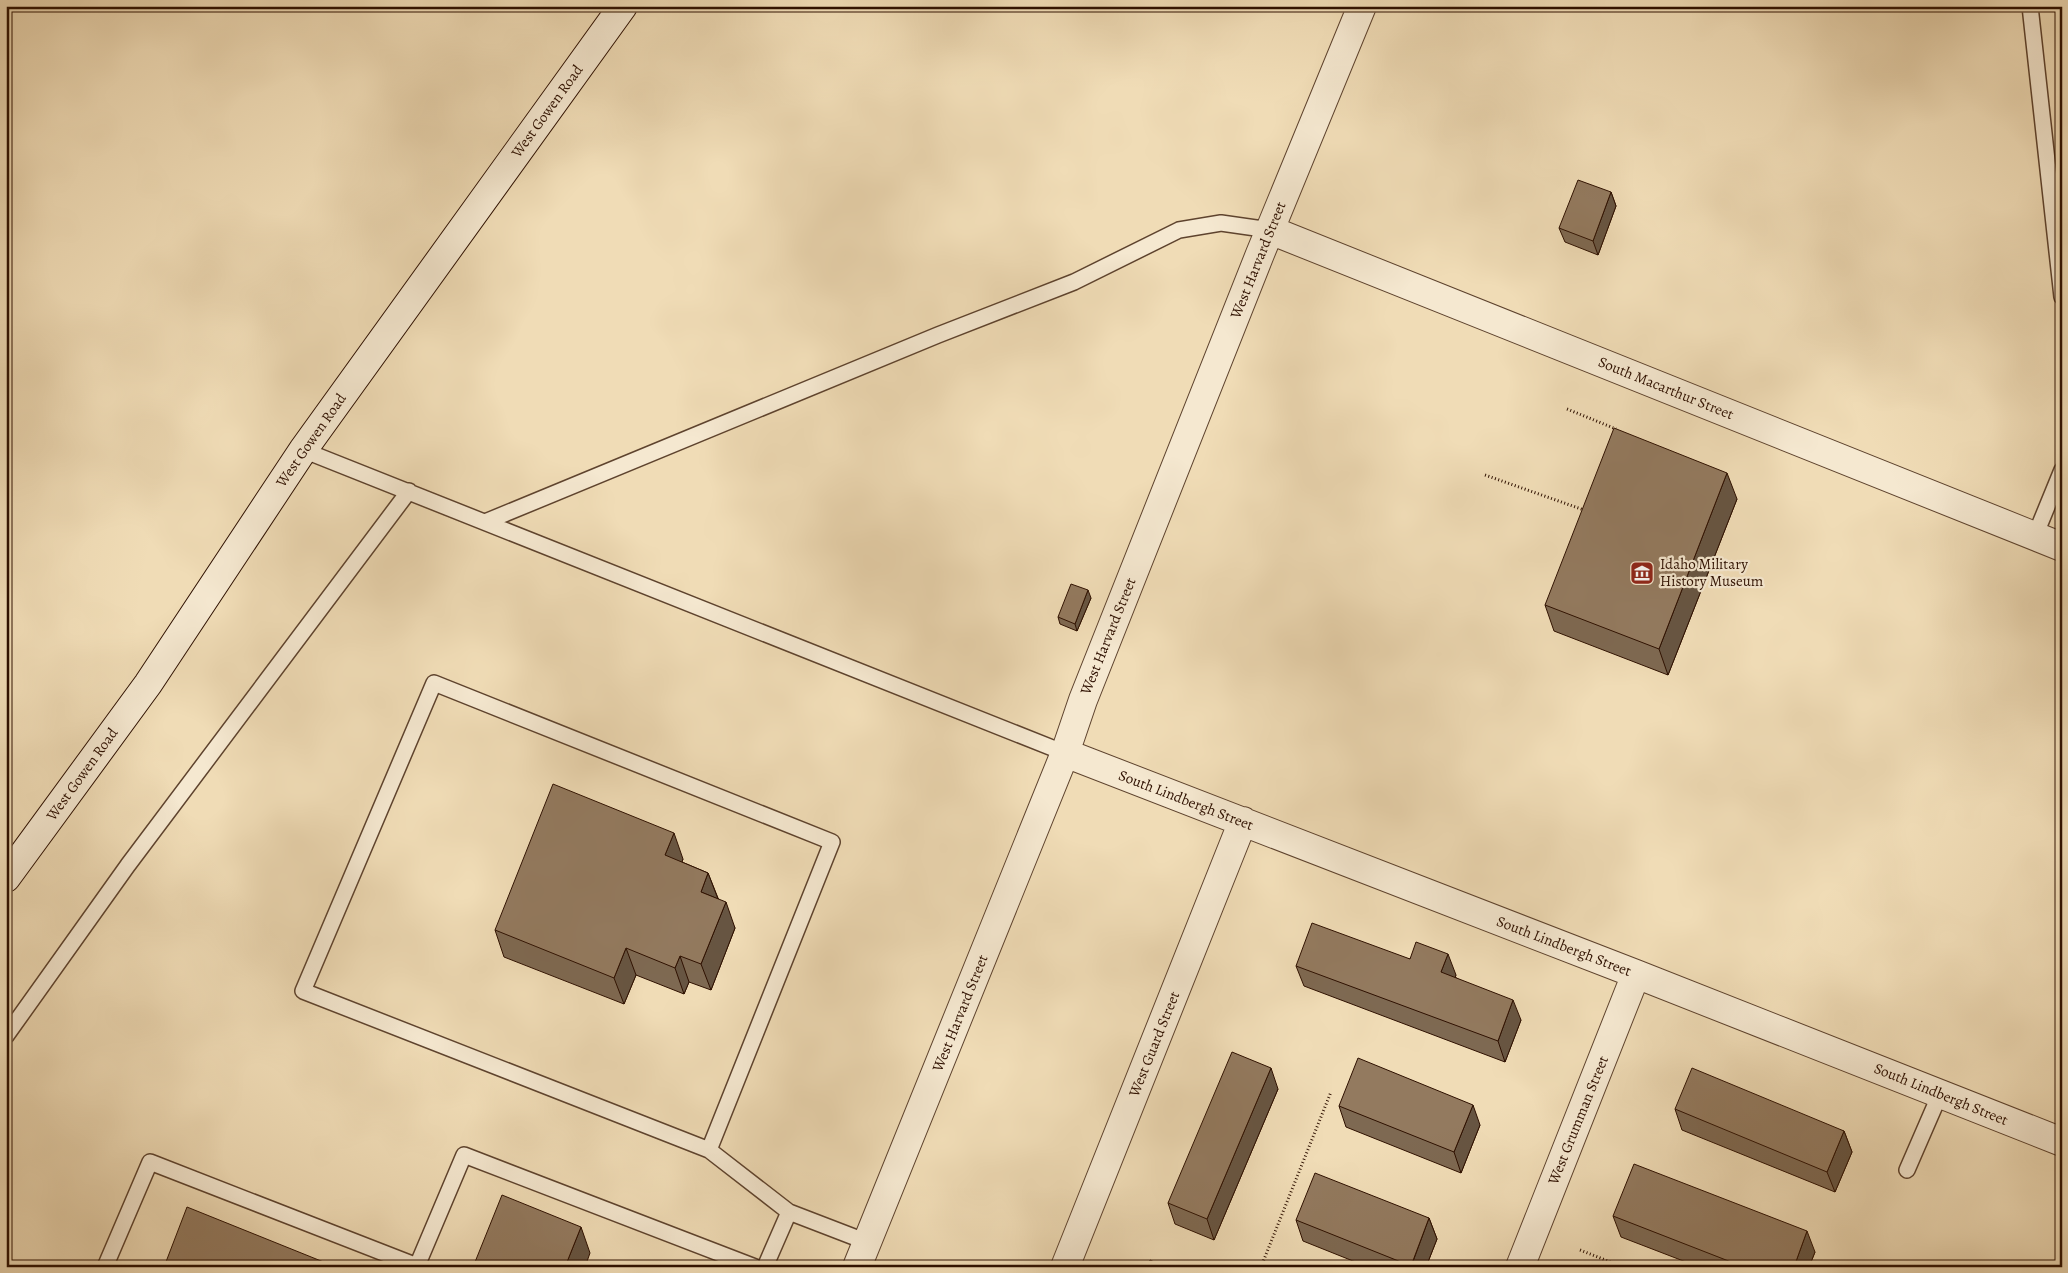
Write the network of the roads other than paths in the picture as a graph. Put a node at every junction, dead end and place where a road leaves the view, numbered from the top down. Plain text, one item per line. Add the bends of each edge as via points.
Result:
1 (622, 6) edge
2 (1362, 6) edge
3 (2030, 6) edge
4 (1270, 230) junction
5 (2062, 297) edge
6 (303, 450) junction
7 (2062, 470) edge
8 (409, 491) junction
9 (485, 522) junction
10 (2035, 536) junction
11 (2062, 546) edge
12 (1065, 753) junction
13 (1243, 821) junction
14 (6, 878) edge
15 (1636, 974) junction
16 (6, 1036) edge
17 (1940, 1094) junction
18 (2062, 1142) edge
19 (709, 1150) junction
20 (1907, 1170) dead end
21 (789, 1212) junction
22 (867, 1242) junction
23 (105, 1267) edge
24 (756, 1267) edge
25 (765, 1267) edge
26 (857, 1267) edge
27 (1065, 1267) edge
28 (1520, 1267) edge

1 - 6 street, West Gowen Road
2 - 4 street, West Harvard Street
3 - 5 lane
4 - 9 lane via 1221,223 1179,230 1074,282
4 - 10 street, South Macarthur Street
4 - 12 street, West Harvard Street via 1083,700
6 - 8 lane
6 - 14 street, West Gowen Road via 148,684
7 - 10 lane
8 - 9 lane
8 - 16 lane via 128,865
9 - 12 lane
10 - 11 street, South Macarthur Street
12 - 13 street, South Lindbergh Street
12 - 22 street, West Harvard Street
13 - 15 street, South Lindbergh Street
13 - 27 street, West Guard Street
15 - 17 street, South Lindbergh Street
15 - 28 street, West Grumman Street
17 - 18 street, South Lindbergh Street
17 - 20 lane
19 - 19 lane via 832,842 434,683 303,991
19 - 21 lane
21 - 22 lane
21 - 25 lane
22 - 26 street, West Harvard Street
23 - 24 lane via 150,1162 417,1266 464,1155

